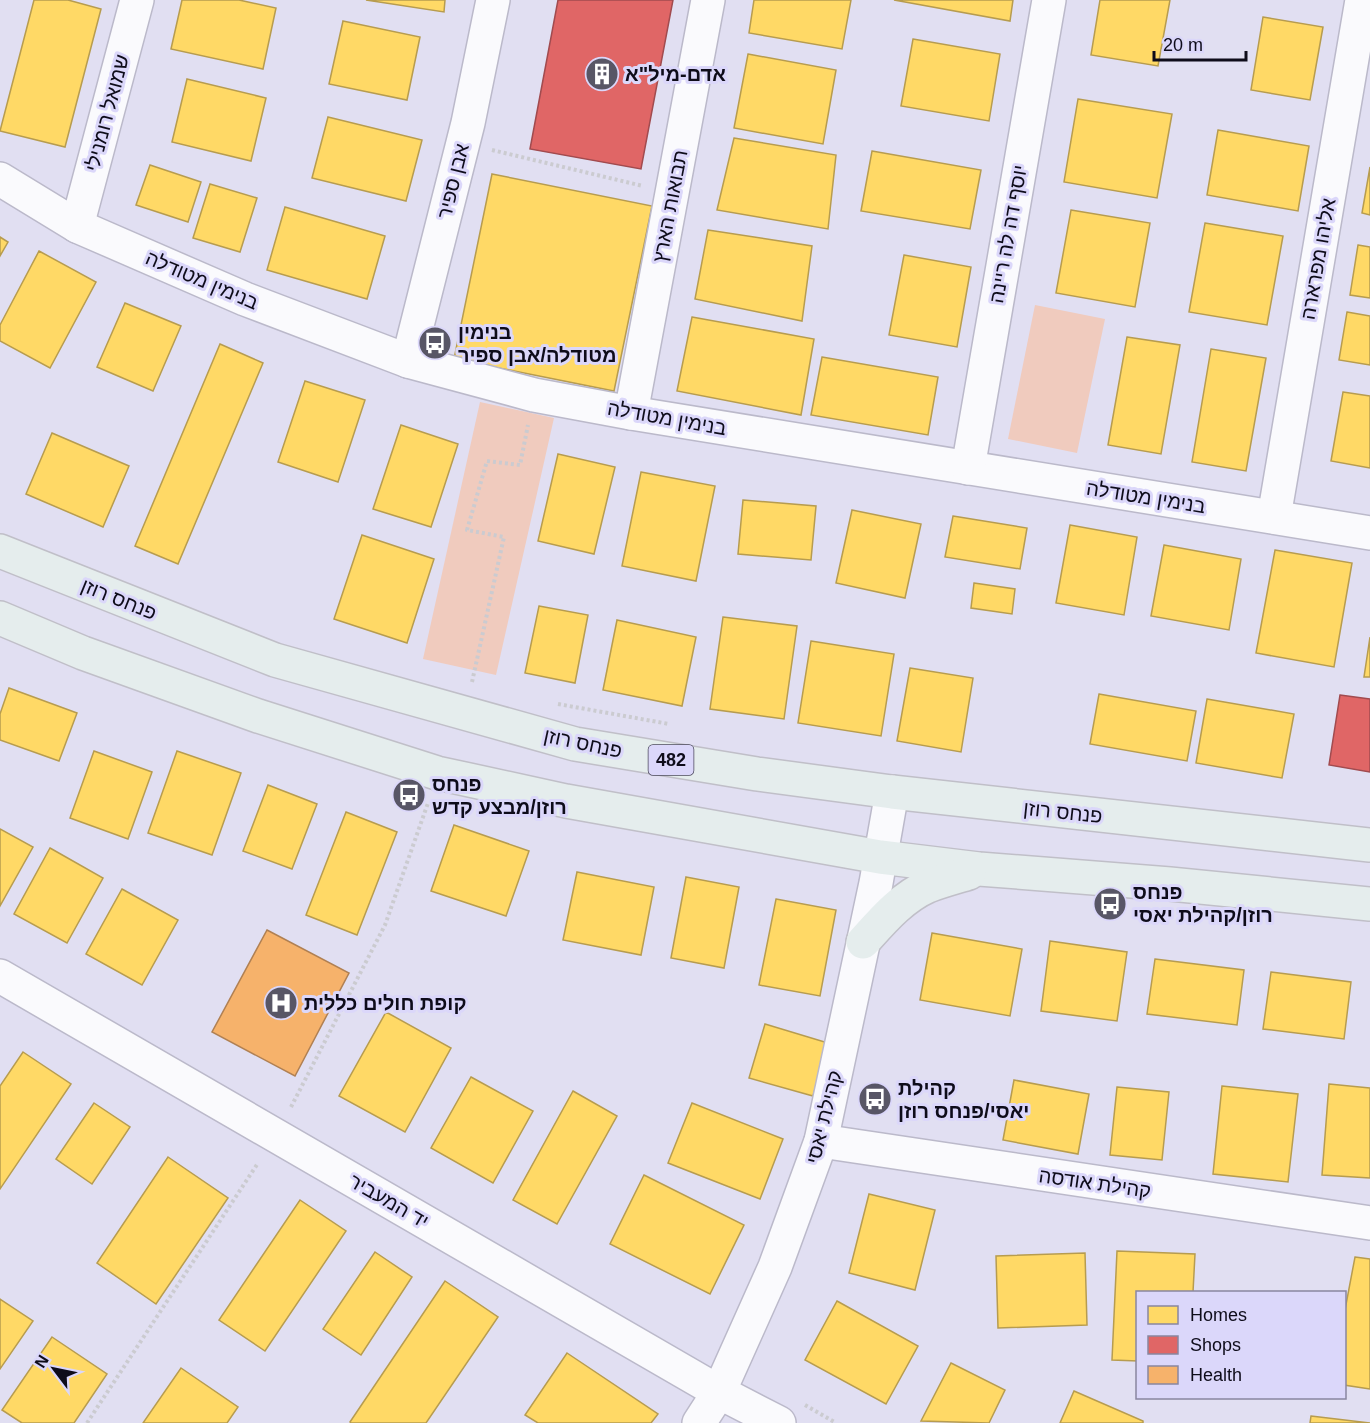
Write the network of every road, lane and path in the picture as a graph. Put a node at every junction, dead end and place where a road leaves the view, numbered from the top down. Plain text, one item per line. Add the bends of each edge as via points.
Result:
1 (137, 0) edge
2 (493, 0) edge
3 (708, 0) edge
4 (1048, 0) edge
5 (1362, 0) edge
6 (463, 144) junction
7 (0, 179) edge
8 (672, 194) junction
9 (77, 226) junction
10 (408, 361) junction
11 (534, 395) junction
12 (631, 412) junction
13 (968, 468) junction
14 (1274, 518) junction
15 (1370, 533) edge
16 (0, 551) edge
17 (0, 618) edge
18 (471, 685) dead end
19 (892, 792) junction
20 (1370, 845) edge
21 (880, 857) junction
22 (979, 869) junction
23 (1370, 904) edge
24 (863, 942) junction
25 (0, 976) edge
26 (821, 1142) junction
27 (1370, 1223) edge
28 (719, 1392) junction
29 (699, 1423) edge
30 (779, 1423) edge

1 - 9 street, שמואל רומנילי
2 - 6 street, אבן ספיר
3 - 8 street, תבואות הארץ
4 - 13 street, יוסף דה לה ריינה
5 - 14 street, אליהו מפרארה
6 - 8 path
6 - 10 street, אבן ספיר
7 - 9 street, בנימין מטודלה
8 - 12 street, תבואות הארץ
9 - 10 street, בנימין מטודלה via 245,299
10 - 11 street, בנימין מטודלה
11 - 12 street, בנימין מטודלה
11 - 18 path via 520,465 487,461 467,530 504,537
12 - 13 street, בנימין מטודלה
13 - 14 street, בנימין מטודלה
14 - 15 street, בנימין מטודלה
16 - 19 main road, פנחס רוזן / 482 via 275,660 575,744
17 - 21 main road via 83,653 258,716 437,772 566,801
19 - 20 main road, פנחס רוזן / 482
19 - 21 street, קהילת יאסי
21 - 22 main road
21 - 24 street, קהילת יאסי
22 - 23 main road
22 - 24 main road via 927,887 904,900
24 - 26 street, קהילת יאסי
25 - 28 street, יד המעביר
26 - 27 street, קהילת אודסה
26 - 28 street, קהילת יאסי via 776,1267
28 - 29 street, קהילת יאסי
28 - 30 street, יד המעביר

